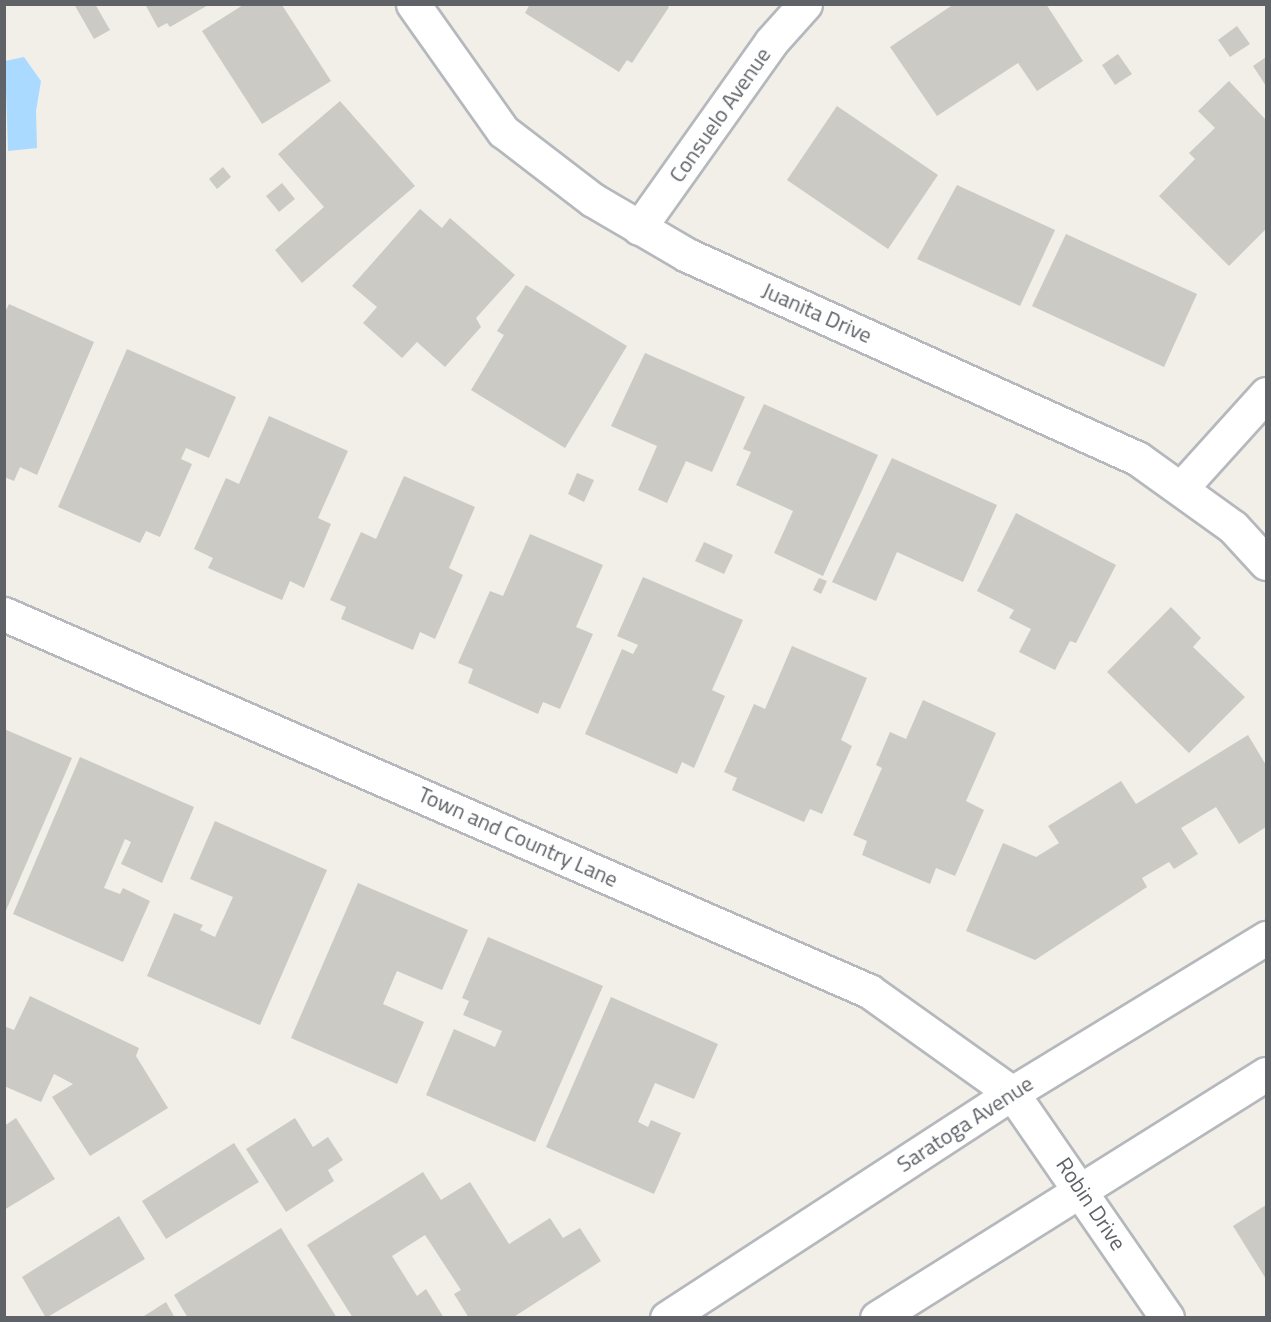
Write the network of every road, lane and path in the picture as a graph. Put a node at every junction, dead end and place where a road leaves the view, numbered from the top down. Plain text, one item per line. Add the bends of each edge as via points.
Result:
1 (413, 4) edge
2 (805, 4) edge
3 (639, 228) junction
4 (1266, 394) edge
5 (1183, 486) junction
6 (1266, 563) edge
7 (4, 614) edge
8 (1266, 938) edge
9 (1266, 1074) edge
10 (1012, 1093) junction
11 (1082, 1189) junction
12 (667, 1317) edge
13 (877, 1317) edge
14 (1167, 1317) edge

1 - 3 street, Juanita Drive via 503,131
2 - 3 street, Consuelo Avenue via 771,42
3 - 5 street, Juanita Drive via 687,255 1137,458
4 - 5 street
5 - 6 street, Juanita Drive via 1233,526
7 - 10 street, Town and Country Lane via 869,991
8 - 10 street, Saratoga Avenue
9 - 11 street
10 - 11 street, Robin Drive
10 - 12 street, Saratoga Avenue
11 - 13 street
11 - 14 street, Robin Drive

